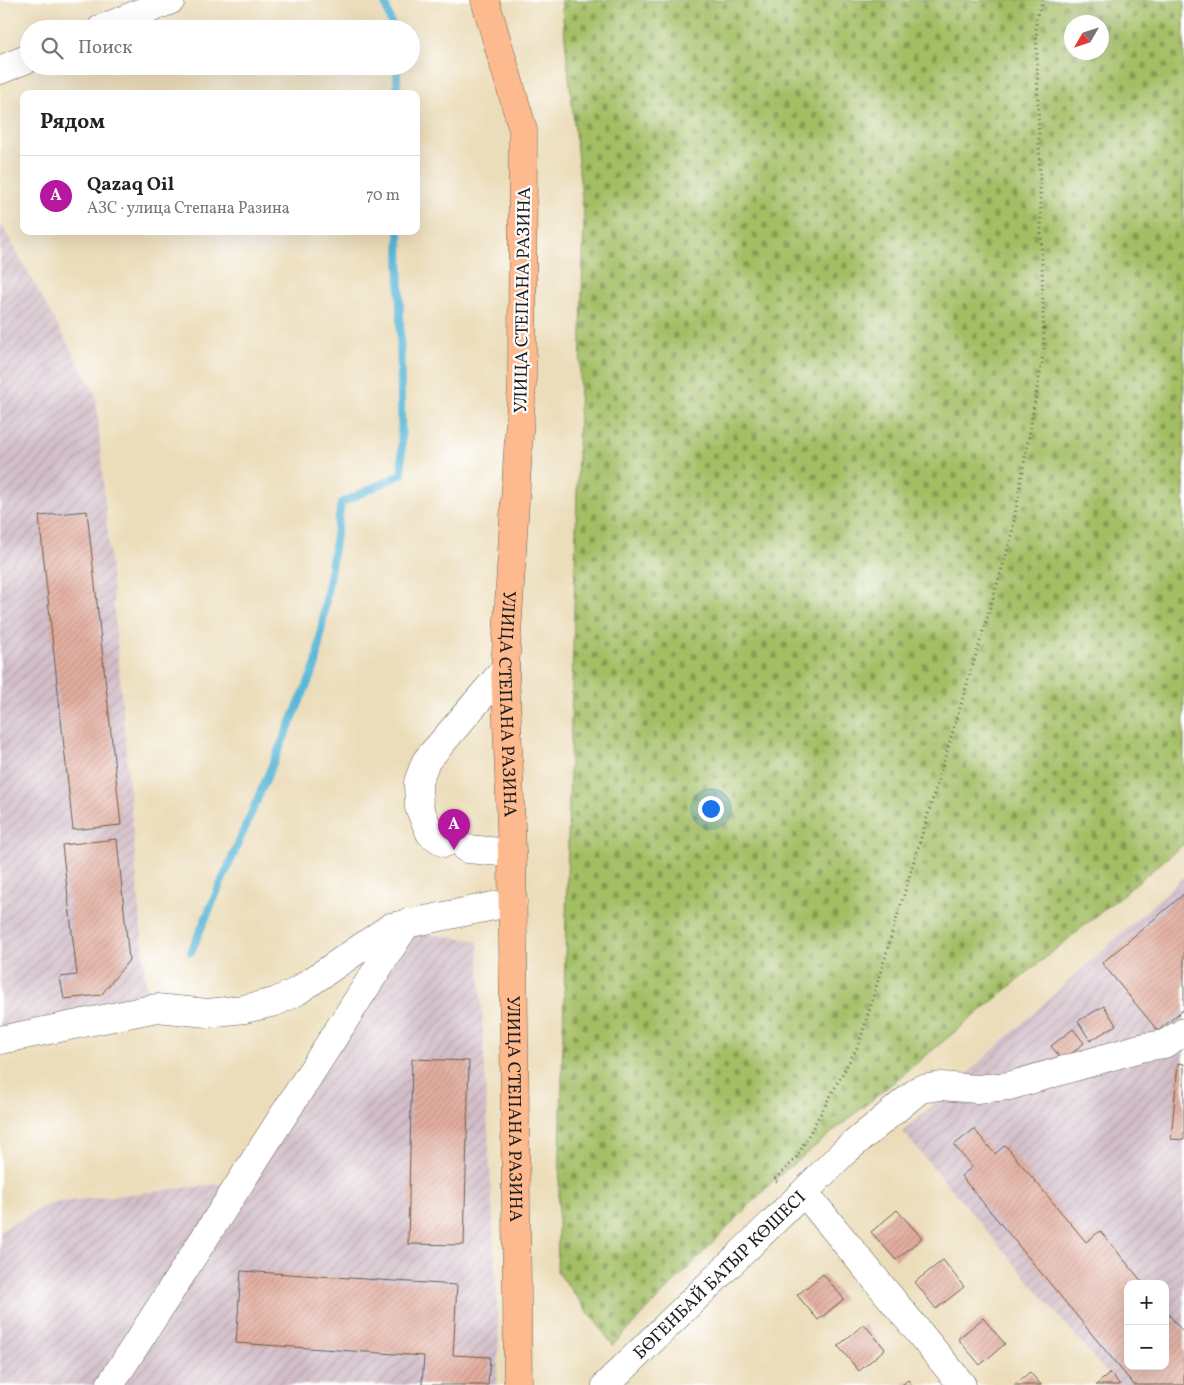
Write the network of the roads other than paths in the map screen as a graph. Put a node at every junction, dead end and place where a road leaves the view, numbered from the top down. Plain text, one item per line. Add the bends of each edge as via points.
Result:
1 (171, 0) edge
2 (485, 0) edge
3 (123, 20) edge
4 (20, 62) edge
5 (0, 70) edge
6 (505, 669) junction
7 (512, 853) junction
8 (513, 902) junction
9 (407, 923) junction
10 (1184, 1032) edge
11 (0, 1040) edge
12 (804, 1192) junction
13 (110, 1385) edge
14 (518, 1385) edge
15 (606, 1385) edge
16 (962, 1385) edge

1 - 3 street
2 - 6 main road, УЛИЦА СТЕПАНА РАЗИНА via 523,130 522,384
4 - 5 street
6 - 7 main road, УЛИЦА СТЕПАНА РАЗИНА
6 - 7 street via 426,761 418,782 419,807 430,833 456,846
7 - 8 main road, УЛИЦА СТЕПАНА РАЗИНА
8 - 9 street
8 - 14 main road, УЛИЦА СТЕПАНА РАЗИНА
9 - 11 street via 391,927 296,992 275,1002 208,1013 157,1008
9 - 13 street
10 - 12 street via 1164,1044 1009,1086 920,1089 844,1152
12 - 15 street, БӨГЕНБАЙ БАТЫР КӨШЕСІ
12 - 16 street, БӨГЕНБАЙ БАТЫР КӨШЕСІ

